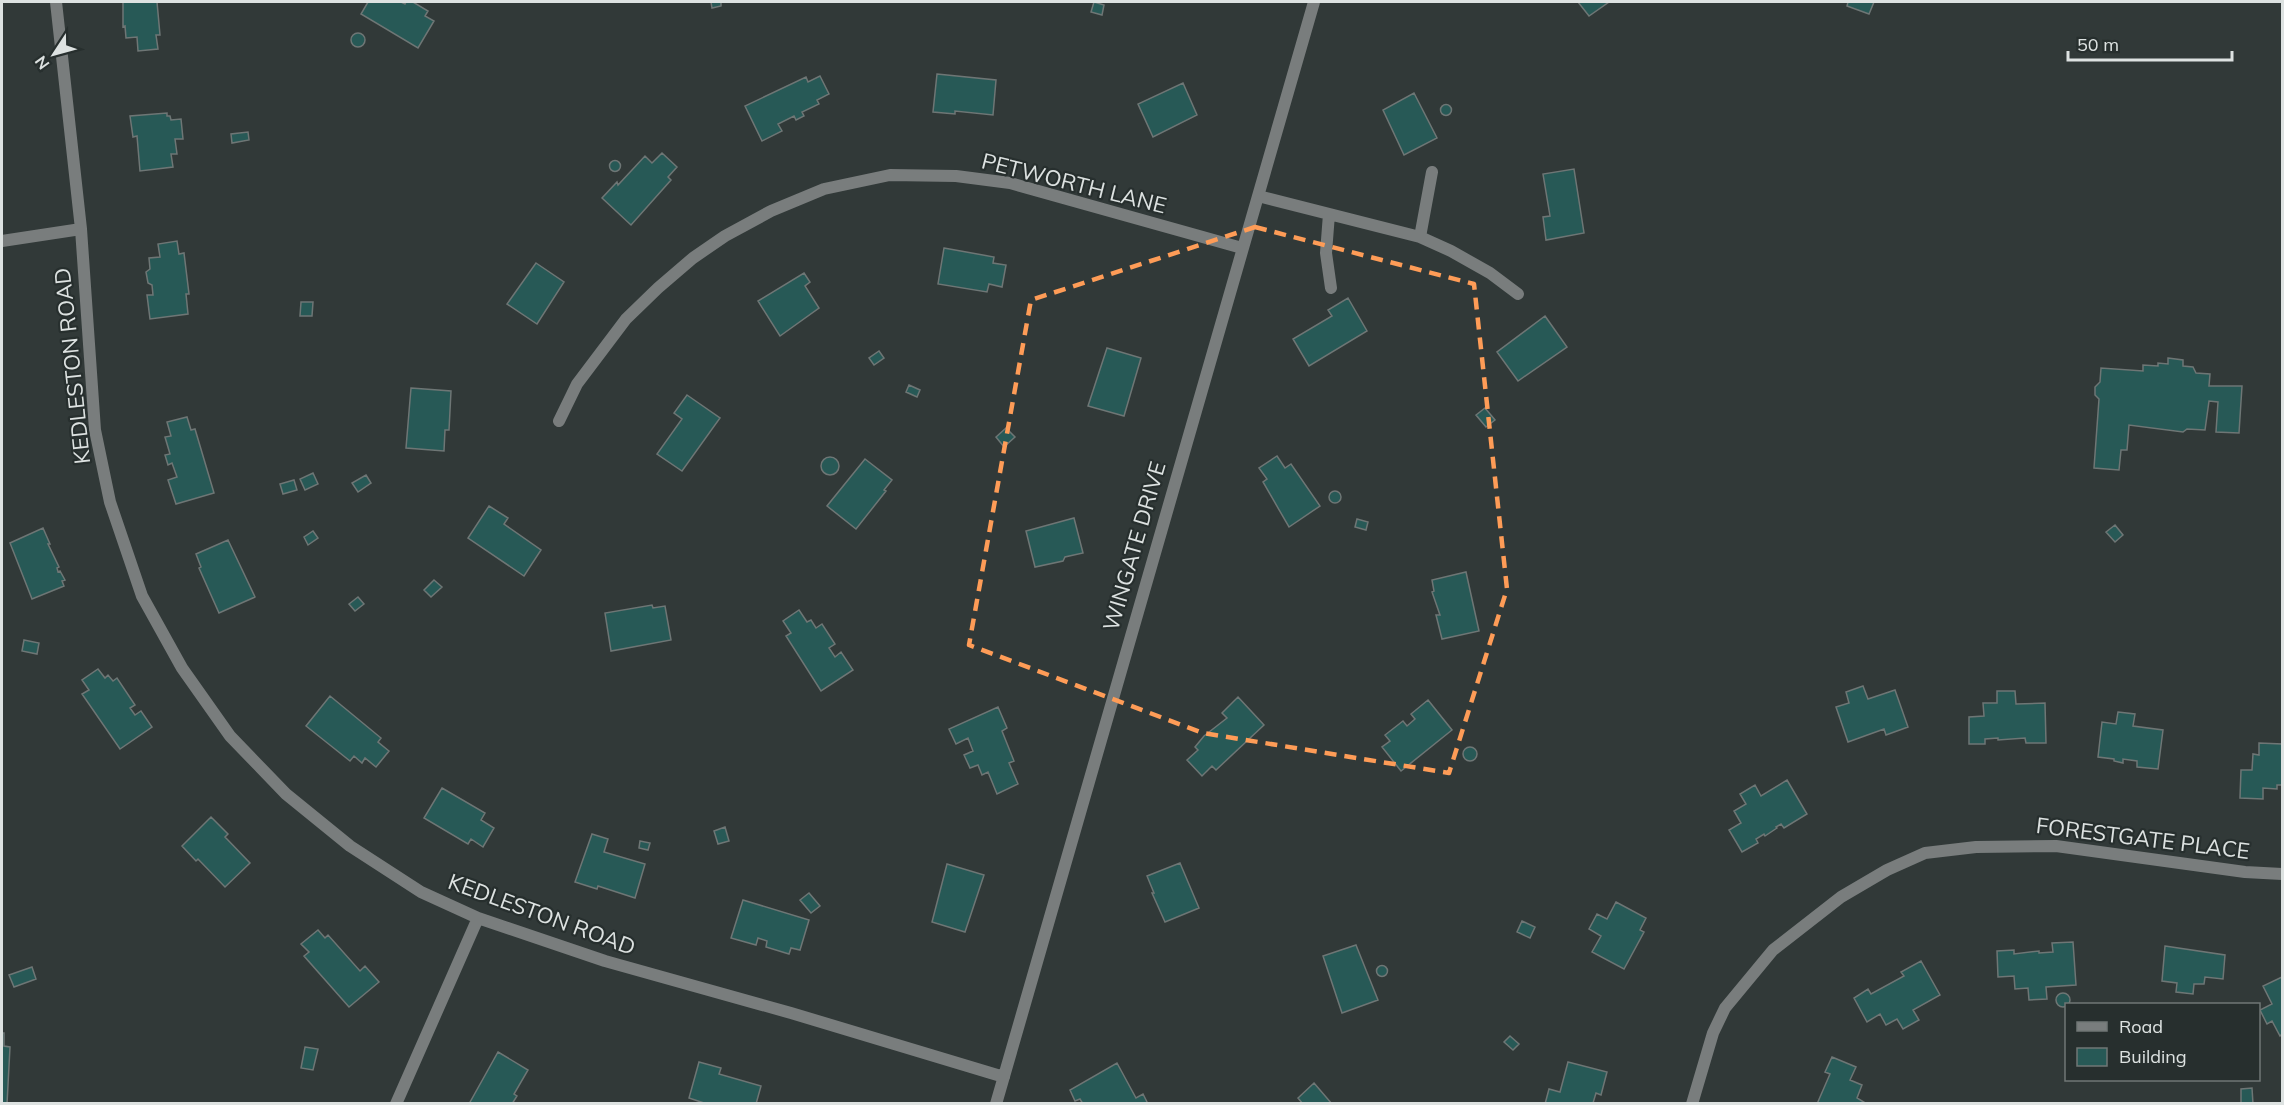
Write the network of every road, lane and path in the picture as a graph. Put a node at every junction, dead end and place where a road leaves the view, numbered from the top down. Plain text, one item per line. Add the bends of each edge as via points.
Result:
1 (56, 2) edge
2 (1314, 2) edge
3 (1432, 172) dead end
4 (1258, 196) junction
5 (1329, 214) junction
6 (81, 230) junction
7 (1420, 237) junction
8 (2, 241) edge
9 (1242, 248) junction
10 (1331, 288) dead end
11 (1518, 294) dead end
12 (559, 421) dead end
13 (2283, 874) edge
14 (478, 918) junction
15 (1004, 1077) junction
16 (396, 1104) edge
17 (996, 1104) edge
18 (1692, 1104) edge

1 - 6 street, KEDLESTON ROAD
2 - 4 street, WINGATE DRIVE
3 - 7 street
4 - 5 street
4 - 9 street, WINGATE DRIVE
5 - 7 street
5 - 10 street via 1326,253
6 - 8 street
6 - 14 street, KEDLESTON ROAD via 95,430 110,502 142,596 182,668 230,736 285,794 350,846 421,892
7 - 11 street via 1490,273
9 - 12 street, PETWORTH LANE via 1010,183 956,176 890,175 824,189 789,202 732,232 658,288 626,319 577,384
9 - 15 street, WINGATE DRIVE
13 - 18 street, FORESTGATE PLACE via 2056,846 1996,846 1925,853 1841,897 1773,950 1725,1008 1713,1033
14 - 15 street, KEDLESTON ROAD via 605,961
14 - 16 street
15 - 17 street, WINGATE DRIVE

